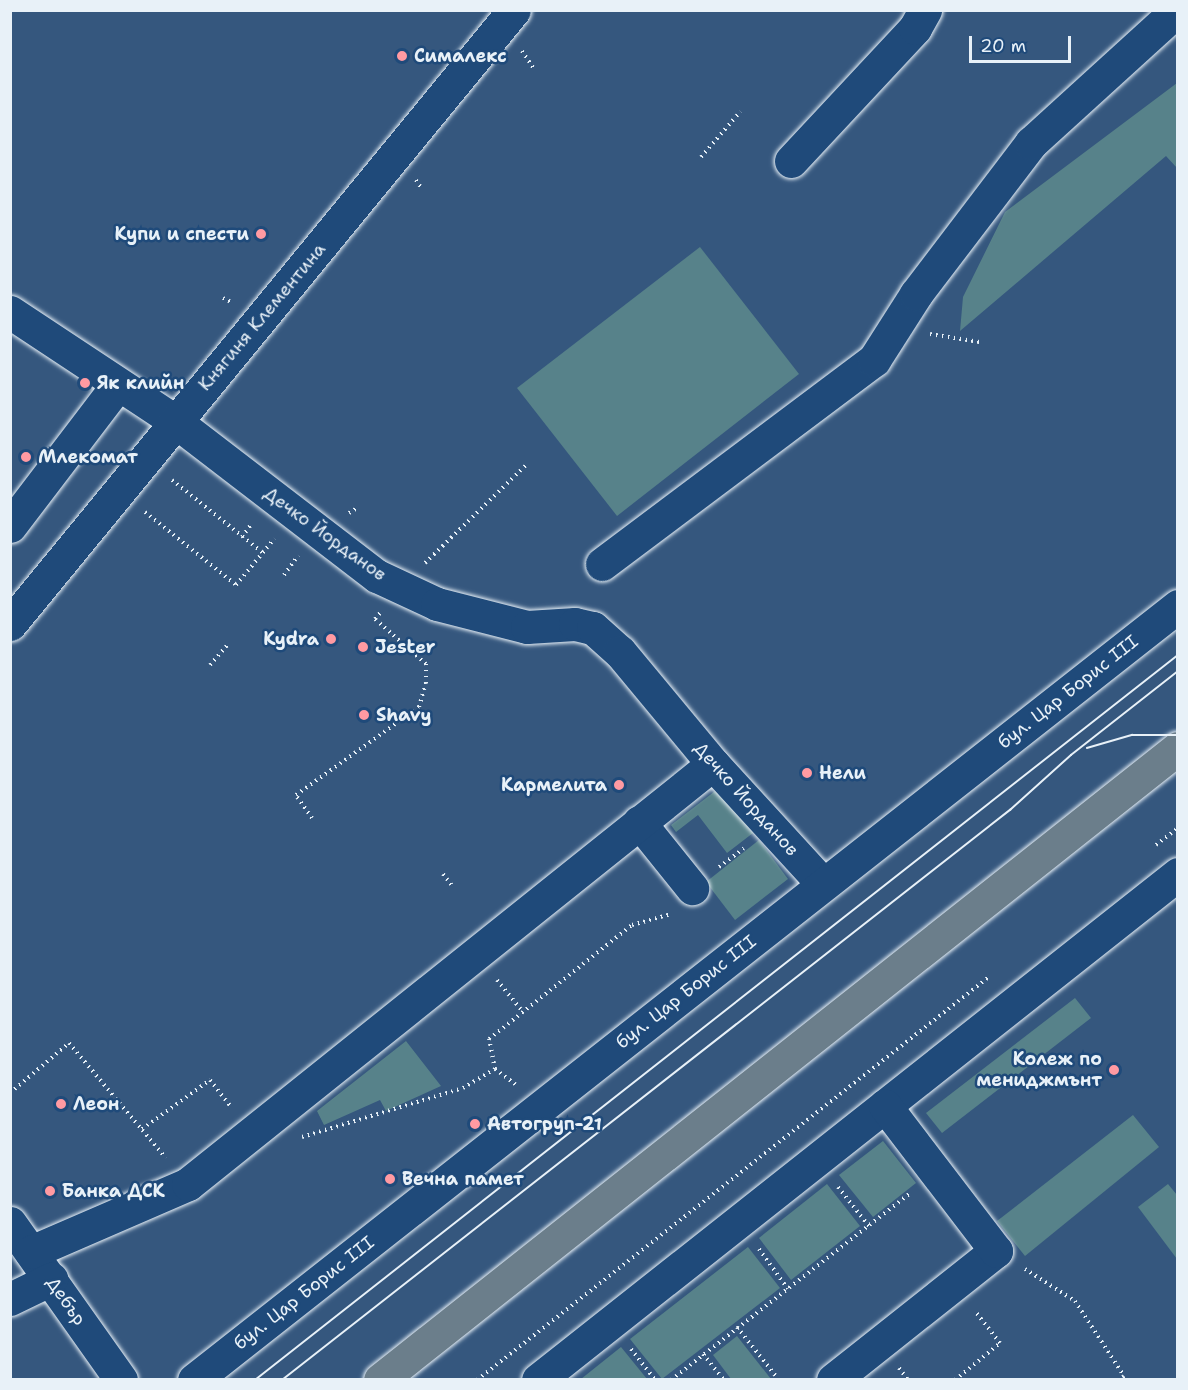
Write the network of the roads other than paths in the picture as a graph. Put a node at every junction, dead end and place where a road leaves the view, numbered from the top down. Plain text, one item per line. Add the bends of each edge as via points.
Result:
1 (514, 10) edge
2 (925, 10) edge
3 (1177, 10) edge
4 (791, 161) dead end
5 (10, 312) edge
6 (118, 384) junction
7 (176, 422) junction
8 (10, 526) edge
9 (602, 564) dead end
10 (1178, 606) edge
11 (10, 624) edge
12 (1178, 748) edge
13 (713, 764) junction
14 (639, 822) junction
15 (1178, 874) edge
16 (823, 884) junction
17 (692, 888) road end
18 (885, 1106) junction
19 (10, 1223) edge
20 (31, 1252) junction
21 (51, 1279) junction
22 (10, 1299) edge
23 (122, 1380) edge
24 (194, 1380) edge
25 (380, 1380) edge
26 (538, 1380) edge
27 (833, 1380) edge

1 - 7 street, Княгиня Клементина
2 - 4 street via 915,28
3 - 9 street via 1031,143 916,294 873,360
5 - 6 street, Дечко Йорданов
6 - 7 street, Дечко Йорданов
6 - 8 street
7 - 11 street, Княгиня Клементина
7 - 13 street, Дечко Йорданов via 377,576 437,604 527,627 575,624 593,628 620,652
10 - 16 street, бул. Цар Борис III
12 - 25 main road
13 - 14 street
13 - 16 street, Дечко Йорданов
14 - 17 street
14 - 20 street via 188,1184
15 - 18 street
16 - 24 street, бул. Цар Борис III
18 - 26 street
18 - 27 street via 996,1251
19 - 20 street, Дебър
20 - 21 street, Дебър
21 - 22 street
21 - 23 street, Дебър

